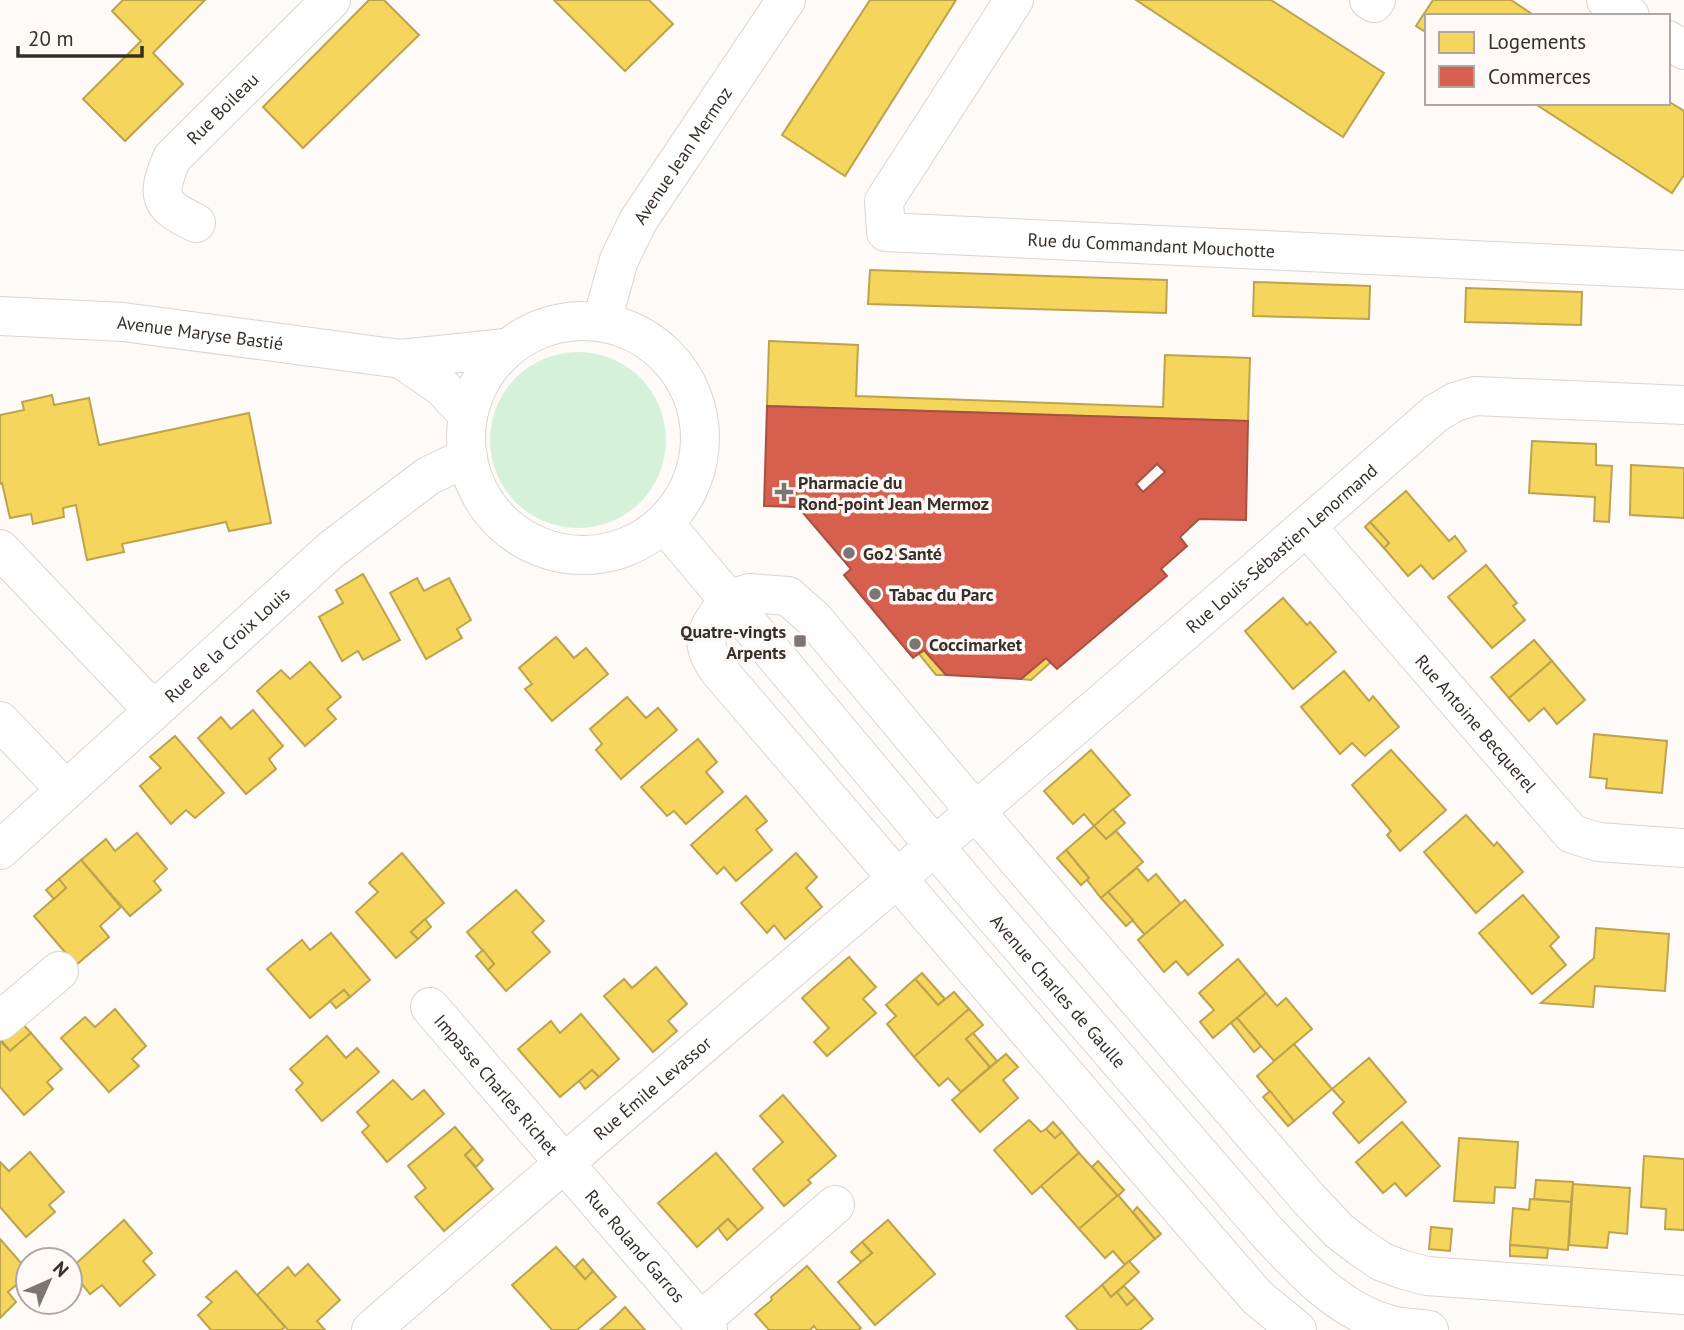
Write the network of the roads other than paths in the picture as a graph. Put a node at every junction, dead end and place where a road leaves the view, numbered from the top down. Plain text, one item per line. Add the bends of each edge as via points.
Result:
1 (331, 0) edge
2 (786, 0) edge
3 (1014, 0) edge
4 (1369, 0) edge
5 (1377, 0) edge
6 (1606, 0) edge
7 (1627, 14) edge
8 (196, 223) dead end
9 (1684, 270) edge
10 (0, 316) edge
11 (602, 321) junction
12 (506, 348) junction
13 (401, 359) junction
14 (1684, 405) edge
15 (468, 415) junction
16 (468, 457) junction
17 (664, 523) junction
18 (1307, 527) junction
19 (0, 549) edge
20 (729, 599) junction
21 (153, 710) junction
22 (0, 721) edge
23 (66, 790) junction
24 (976, 811) junction
25 (936, 847) junction
26 (1684, 848) edge
27 (0, 850) edge
28 (899, 879) junction
29 (59, 971) dead end
30 (430, 1007) dead end
31 (0, 1021) edge
32 (565, 1161) junction
33 (835, 1205) dead end
34 (1684, 1295) edge
35 (704, 1326) edge
36 (370, 1330) edge
37 (1297, 1330) edge
38 (1429, 1330) edge

1 - 8 street, Rue Boileau via 172,158 162,195 172,211
2 - 11 street, Avenue Jean Mermoz via 638,221 620,260
3 - 9 street, Rue du Commandant Mouchotte via 884,201 886,232
4 - 5 street
6 - 7 street
10 - 13 street, Avenue Maryse Bastié via 123,322
11 - 12 street via 568,321 535,330
11 - 17 street via 637,333 667,356 689,386 699,422 699,459 687,494
12 - 13 street, Avenue Maryse Bastié
12 - 15 street via 482,379
13 - 15 street, Avenue Maryse Bastié via 442,387
14 - 18 street, Rue Louis-Sébastien Lenormand via 1475,396 1455,402 1436,413
15 - 16 street
16 - 17 street via 477,487 494,514 518,535 546,549 577,555 608,552 638,542
16 - 21 street, Rue de la Croix Louis via 428,476 332,549
17 - 20 street, Avenue Charles de Gaulle
18 - 24 street, Rue Louis-Sébastien Lenormand
18 - 26 street, Rue Antoine Becquerel via 1572,834 1598,842
19 - 21 street
20 - 24 street via 750,593 788,596 814,619
20 - 25 street, Avenue Charles de Gaulle
20 - 28 street via 706,632 711,660
21 - 23 street, Rue de la Croix Louis
22 - 23 street
23 - 27 street, Rue de la Croix Louis
24 - 25 street, Rue Louis-Sébastien Lenormand
24 - 34 street via 1308,1198 1339,1231 1371,1255 1427,1276
25 - 28 street, Rue Émile Levassor
25 - 38 street, Avenue Charles de Gaulle via 1306,1274 1350,1308 1391,1325
28 - 32 street, Rue Émile Levassor
28 - 37 street via 1251,1290
29 - 31 street
30 - 32 street, Impasse Charles Richet
32 - 35 street, Rue Roland Garros
32 - 36 street, Rue Émile Levassor
33 - 35 street

